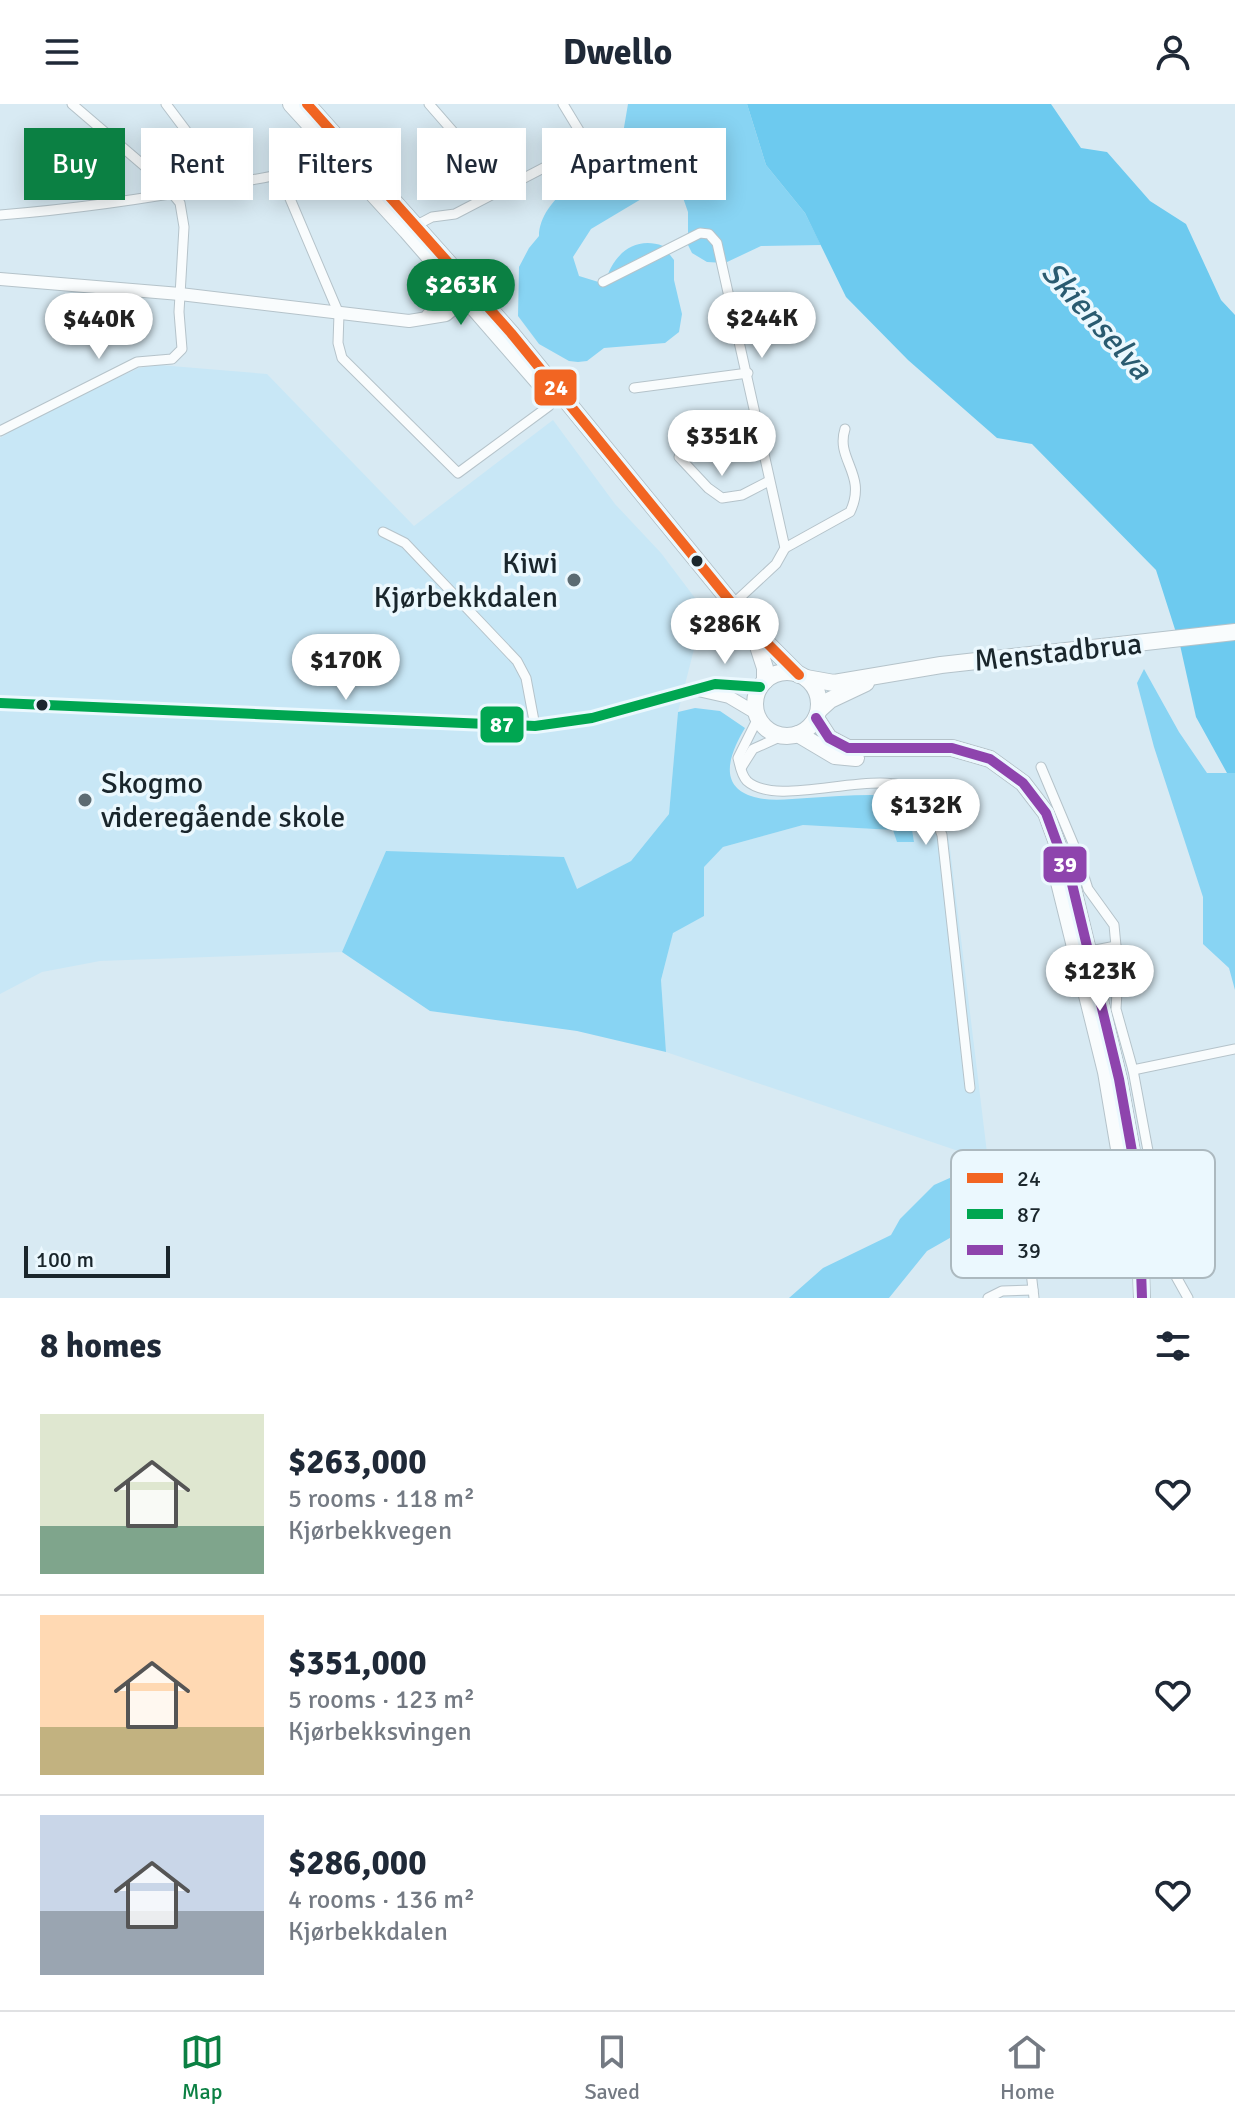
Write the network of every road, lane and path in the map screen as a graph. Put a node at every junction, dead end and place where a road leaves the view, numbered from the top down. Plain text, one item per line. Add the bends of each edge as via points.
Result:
1 (72, 104) edge
2 (166, 104) edge
3 (291, 104) edge
4 (307, 104) edge
5 (429, 104) edge
6 (563, 104) edge
7 (184, 128) edge
8 (450, 128) edge
9 (141, 165) edge
10 (526, 177) edge
11 (141, 200) edge
12 (178, 200) edge
13 (291, 200) edge
14 (484, 200) edge
15 (0, 215) edge
16 (412, 228) junction
17 (0, 279) edge
18 (603, 282) dead end
19 (180, 294) junction
20 (467, 294) junction
21 (339, 314) junction
22 (748, 373) junction
23 (634, 388) dead end
24 (549, 406) dead end
25 (845, 429) dead end
26 (0, 431) edge
27 (679, 457) dead end
28 (769, 481) junction
29 (383, 532) dead end
30 (785, 548) junction
31 (733, 604) junction
32 (752, 628) junction
33 (1235, 632) edge
34 (802, 676) junction
35 (882, 676) junction
36 (762, 684) junction
37 (691, 689) junction
38 (0, 703) edge
39 (818, 714) junction
40 (757, 715) junction
41 (535, 726) junction
42 (790, 735) junction
43 (909, 750) junction
44 (1041, 767) dead end
45 (741, 768) junction
46 (1116, 946) junction
47 (1084, 952) junction
48 (1235, 1049) edge
49 (1133, 1070) junction
50 (970, 1088) dead end
51 (1132, 1150) edge
52 (1147, 1150) edge
53 (1176, 1278) edge
54 (1033, 1294) edge
55 (988, 1298) edge
56 (1188, 1298) edge

1 - 9 street
2 - 7 street
3 - 16 main road
4 - 16 main road
5 - 8 street
6 - 10 street via 583,145
11 - 15 street
12 - 19 street via 184,227
13 - 21 street
14 - 16 street
16 - 20 main road
17 - 19 street
18 - 22 street via 691,237 709,234 717,243
19 - 21 street
19 - 26 street via 179,355 137,362
20 - 21 street via 418,320
20 - 31 main road
21 - 24 street via 342,358 458,473
22 - 23 street
22 - 28 street
25 - 30 street via 843,446 858,489 850,512
27 - 28 street via 722,498
28 - 30 street
29 - 41 street via 405,543 517,661 526,678
30 - 31 street via 776,564
31 - 32 main road
32 - 34 main road
32 - 36 main road via 762,655
33 - 35 main road, Menstadbrua
34 - 35 main road, Menstadbrua via 834,683
34 - 36 main road via 785,672
34 - 39 main road via 818,696
35 - 39 main road, Menstadbrua via 830,700
36 - 37 street
36 - 40 main road via 755,699
37 - 40 street via 729,697
37 - 41 street via 592,718
38 - 41 street
39 - 42 main road
39 - 43 main road via 829,738 848,748
40 - 42 main road via 768,730
40 - 45 street via 742,744
42 - 43 main road via 847,758
42 - 45 street via 753,749
43 - 47 main road via 952,748 977,754 1012,773 1046,813 1059,843
44 - 46 street via 1088,889 1114,925
45 - 50 street via 748,782 762,789 891,784 917,791 931,807 942,835
46 - 47 street
46 - 49 street via 1125,972 1116,1009
47 - 51 main road via 1114,1052
48 - 49 street
49 - 52 street
53 - 56 street
54 - 55 street via 1002,1291

